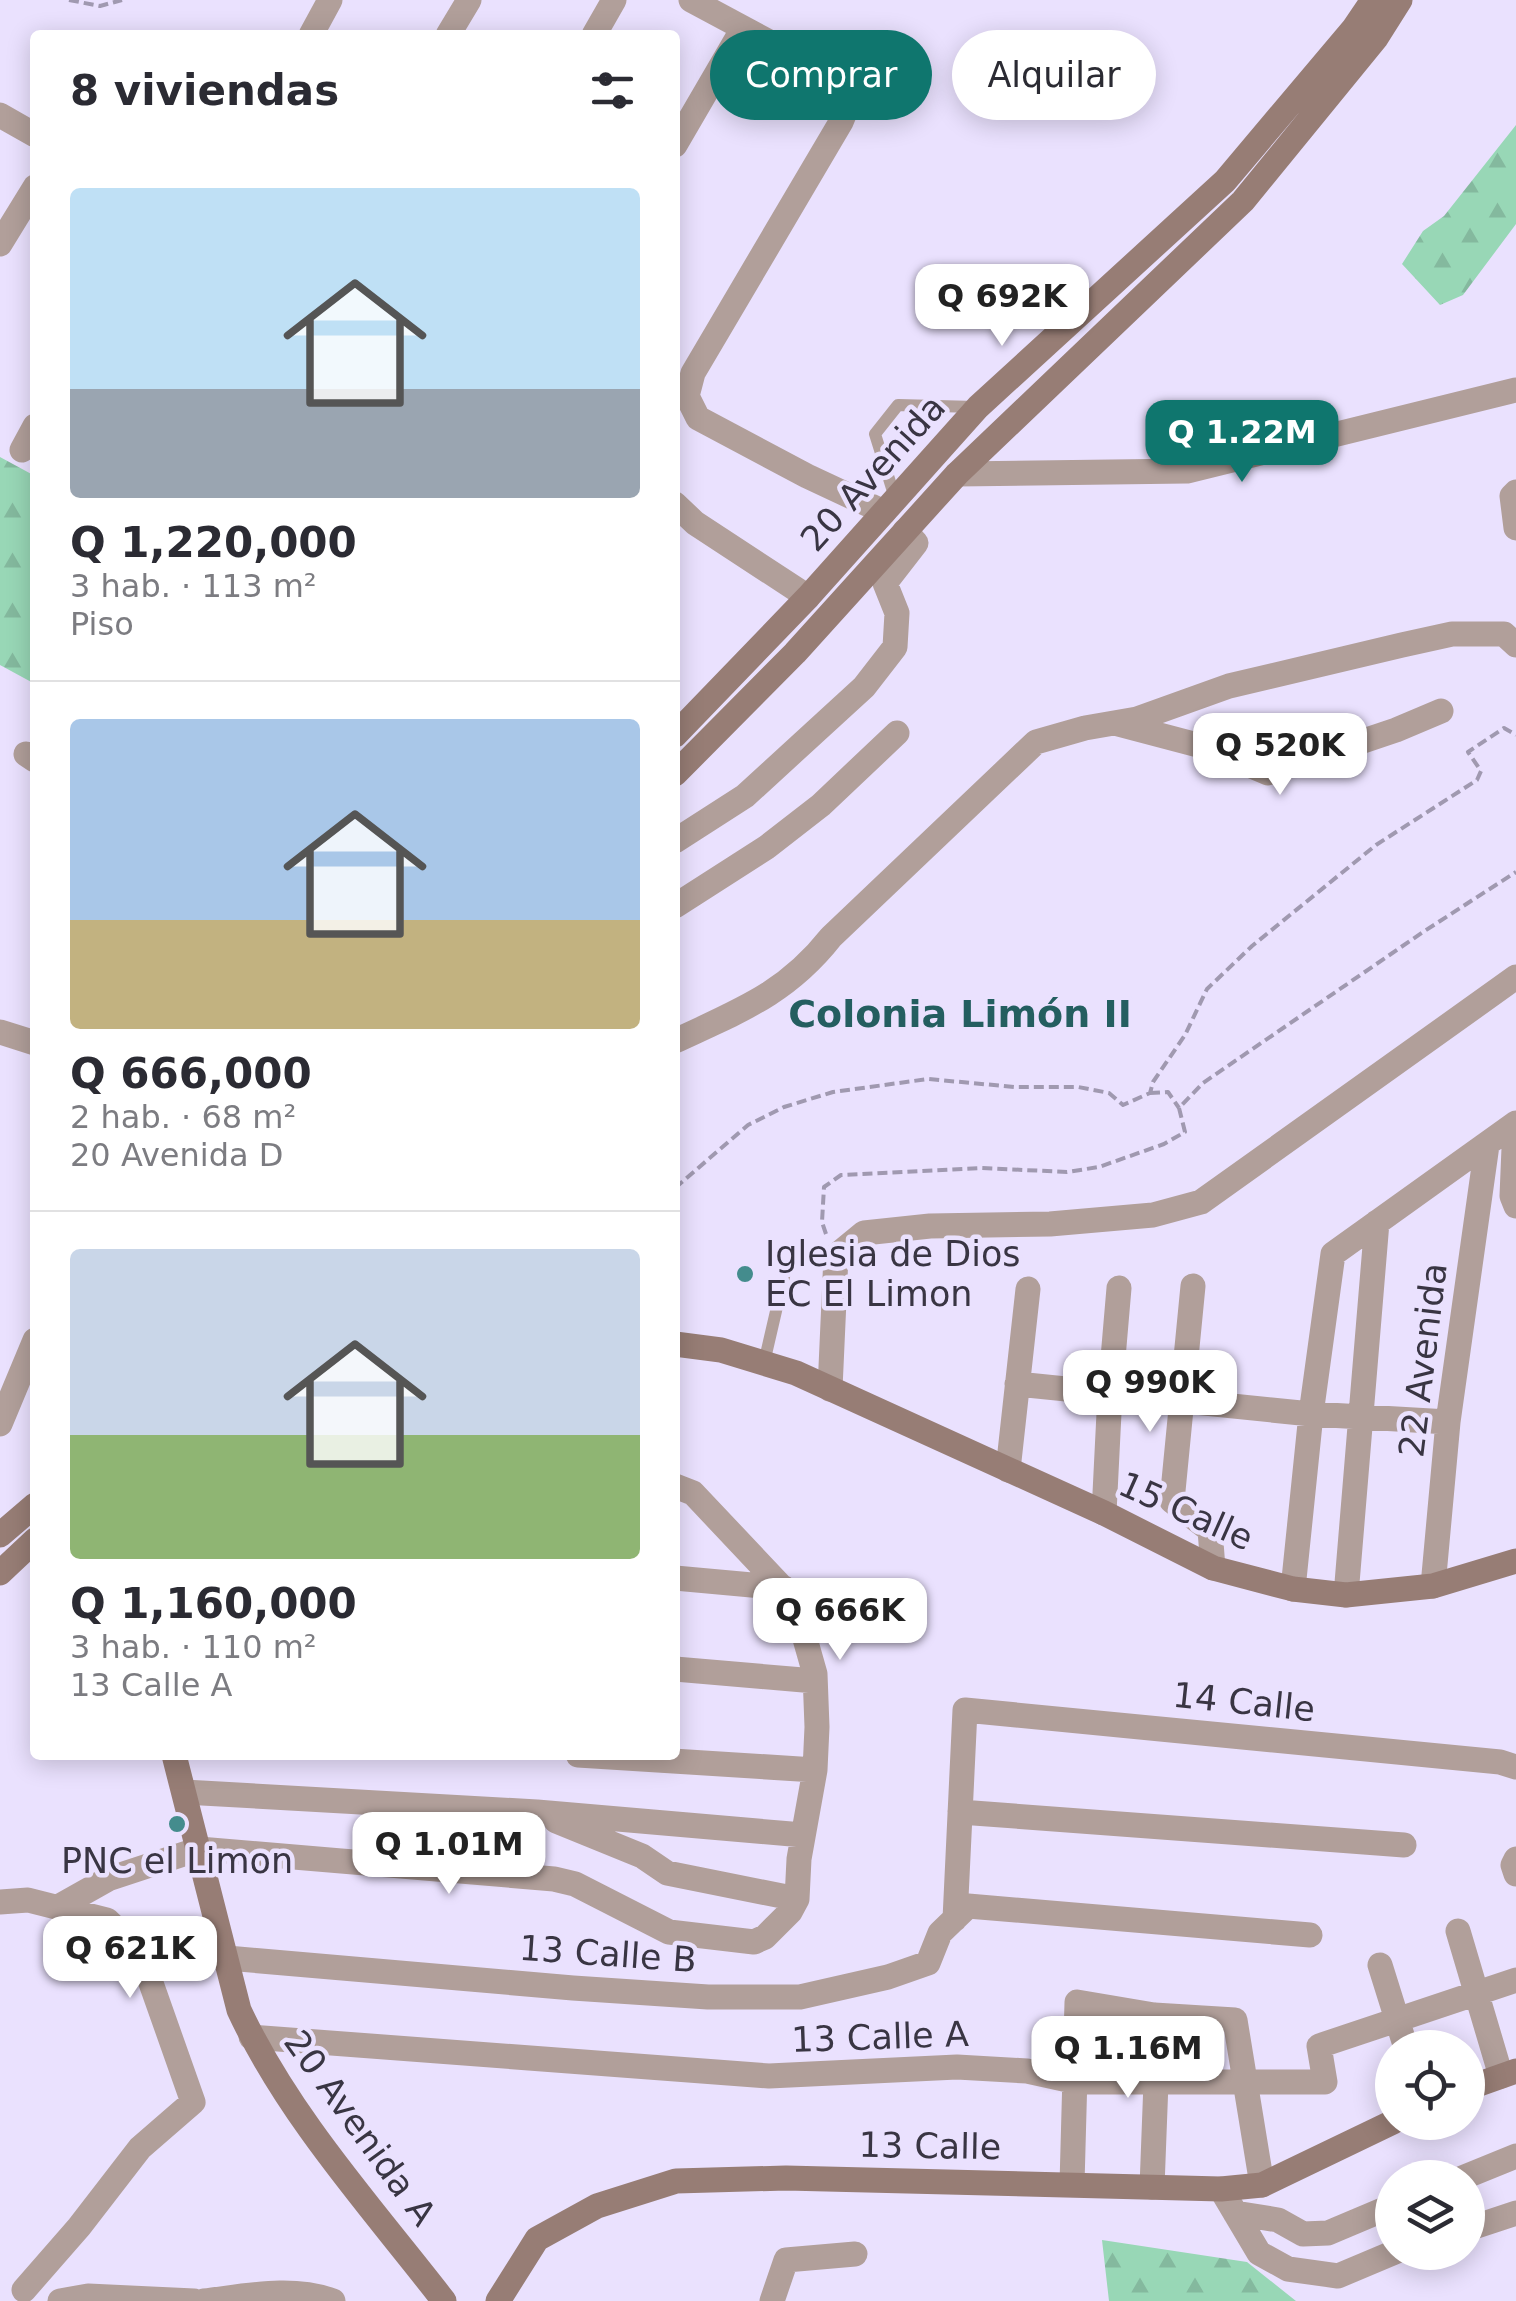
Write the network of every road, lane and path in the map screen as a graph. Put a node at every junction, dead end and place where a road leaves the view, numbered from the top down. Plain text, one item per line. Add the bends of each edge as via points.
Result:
1 (69, 0) edge
2 (122, 0) edge
3 (330, 0) edge
4 (468, 0) edge
5 (614, 0) edge
6 (691, 0) edge
7 (1373, 0) edge
8 (1400, 0) edge
9 (314, 30) edge
10 (451, 30) edge
11 (597, 30) edge
12 (742, 30) edge
13 (710, 85) edge
14 (0, 115) edge
15 (842, 120) edge
16 (30, 131) edge
17 (680, 136) edge
18 (30, 195) edge
19 (0, 244) edge
20 (1516, 390) edge
21 (978, 407) junction
22 (30, 435) edge
23 (22, 450) dead end
24 (957, 474) junction
25 (1516, 492) edge
26 (889, 505) junction
27 (685, 526) edge
28 (1516, 528) edge
29 (905, 531) junction
30 (808, 598) junction
31 (1516, 645) edge
32 (1440, 710) dead end
33 (1114, 723) junction
34 (680, 730) edge
35 (897, 733) dead end
36 (1516, 735) edge
37 (680, 769) edge
38 (680, 837) edge
39 (1516, 872) edge
40 (680, 903) edge
41 (1516, 977) edge
42 (0, 1032) edge
43 (680, 1039) edge
44 (30, 1041) edge
45 (1150, 1093) junction
46 (1179, 1108) junction
47 (1515, 1123) edge
48 (1486, 1145) junction
49 (680, 1184) edge
50 (1516, 1206) edge
51 (1377, 1222) junction
52 (836, 1256) junction
53 (786, 1268) dead end
54 (1193, 1286) dead end
55 (1120, 1288) dead end
56 (1028, 1289) dead end
57 (680, 1345) edge
58 (30, 1352) edge
59 (764, 1364) junction
60 (1017, 1384) junction
61 (830, 1389) junction
62 (1110, 1393) junction
63 (1180, 1400) junction
64 (1310, 1414) junction
65 (1359, 1418) junction
66 (1448, 1422) junction
67 (0, 1424) edge
68 (1008, 1470) junction
69 (680, 1488) edge
70 (30, 1509) edge
71 (1104, 1513) junction
72 (0, 1535) edge
73 (30, 1545) edge
74 (1516, 1561) edge
75 (1213, 1568) junction
76 (0, 1572) edge
77 (680, 1578) edge
78 (1432, 1586) junction
79 (784, 1588) junction
80 (1294, 1589) junction
81 (1346, 1594) junction
82 (680, 1669) edge
83 (815, 1681) junction
84 (175, 1760) edge
85 (657, 1760) edge
86 (1516, 1767) edge
87 (815, 1770) junction
88 (184, 1792) junction
89 (537, 1812) junction
90 (960, 1812) junction
91 (804, 1835) junction
92 (1404, 1845) dead end
93 (199, 1848) junction
94 (1516, 1859) edge
95 (1516, 1874) edge
96 (0, 1902) edge
97 (60, 1906) junction
98 (794, 1906) junction
99 (954, 1919) junction
100 (1458, 1931) dead end
101 (1310, 1935) dead end
102 (227, 1958) junction
103 (1380, 1965) dead end
104 (1516, 1980) edge
105 (1476, 1992) junction
106 (1154, 2015) junction
107 (1398, 2020) junction
108 (1401, 2030) edge
109 (252, 2037) junction
110 (1508, 2073) edge
111 (1077, 2082) junction
112 (1156, 2082) junction
113 (1244, 2082) junction
114 (1375, 2131) edge
115 (1516, 2156) edge
116 (1485, 2169) edge
117 (1072, 2184) junction
118 (1262, 2185) junction
119 (1152, 2187) junction
120 (1220, 2189) junction
121 (1235, 2212) junction
122 (1375, 2213) edge
123 (1516, 2213) edge
124 (1485, 2223) edge
125 (856, 2254) dead end
126 (1375, 2260) edge
127 (24, 2290) dead end
128 (60, 2301) edge
129 (194, 2301) edge
130 (204, 2301) edge
131 (333, 2301) edge
132 (444, 2301) edge
133 (498, 2301) edge
134 (772, 2301) edge

1 - 2 path via 100,6
3 - 9 street
4 - 10 street
5 - 11 street
6 - 12 street
7 - 21 street, 20 Avenida via 1224,181
8 - 24 street, 20 Avenida via 1243,200
13 - 17 street
14 - 16 street
15 - 26 street via 693,373 687,396 698,418 807,476
18 - 19 street
20 - 24 street via 1187,471
21 - 26 street, 20 Avenida
21 - 26 lane via 898,404 875,434
22 - 23 street
24 - 29 street, 20 Avenida
25 - 28 street
26 - 30 street, 20 Avenida
27 - 30 street
29 - 37 street, 20 Avenida
29 - 38 street, 20 Avenida via 916,543 885,583 897,612 896,648 864,687 744,796
30 - 34 street, 20 Avenida
31 - 33 street via 1504,634 1452,634 1229,686
32 - 33 street via 1268,773 1209,748
33 - 43 street via 1036,742 808,966 768,997
35 - 40 street via 794,826
36 - 45 path via 1504,728 1468,752 1481,770 1477,780 1376,845 1207,989
39 - 46 path via 1203,1083
41 - 52 street via 1201,1202 1153,1215 864,1233
42 - 44 street
45 - 46 path via 1168,1092
45 - 49 path via 1123,1104 1110,1093 1078,1087 928,1079 832,1092 748,1125
46 - 52 path via 1185,1132 1099,1167 841,1175 824,1187 822,1222
47 - 48 street
47 - 50 street
48 - 51 street
48 - 66 street, 22 Avenida
51 - 64 street via 1338,1248 1331,1261
51 - 65 street
52 - 61 street
53 - 59 lane
54 - 63 street
55 - 62 street
56 - 60 street
57 - 59 street, 15 Calle
58 - 67 street
59 - 61 street, 15 Calle
60 - 62 street
60 - 68 street
61 - 68 street, 15 Calle
62 - 63 street
62 - 71 street
63 - 64 street
63 - 75 street via 1172,1502 1210,1530
64 - 65 street
64 - 80 street
65 - 66 street
65 - 81 street
66 - 78 street, 22 Avenida
68 - 71 street, 15 Calle
69 - 79 street via 693,1493
70 - 72 street
71 - 75 street, 15 Calle
73 - 76 street
74 - 78 street, 15 Calle
75 - 80 street, 15 Calle
77 - 79 street
78 - 81 street, 15 Calle
79 - 83 street via 794,1600
80 - 81 street, 15 Calle
82 - 83 street
83 - 87 street
84 - 88 street, 20 Avenida A
85 - 87 street
86 - 90 street, 14 Calle via 964,1710
87 - 91 street
88 - 89 street
88 - 93 street, 20 Avenida A
89 - 91 street
89 - 98 street via 667,1873
90 - 92 street
90 - 99 street
91 - 98 street
93 - 97 street via 108,1879
93 - 98 street via 554,1879 669,1932 754,1942
93 - 102 street, 20 Avenida A
94 - 95 street
96 - 97 street
97 - 127 street via 107,1920 140,1952 194,2102 140,2148
99 - 101 street via 968,1906
99 - 102 street, 13 Calle B via 928,1963 800,1997 572,1988
100 - 105 street
102 - 109 street, 20 Avenida A
103 - 107 street
104 - 105 street, 13 Calle A
105 - 107 street, 13 Calle A
105 - 110 street
106 - 111 street via 1077,2002
106 - 112 street
106 - 113 street via 1235,2020
107 - 108 street
107 - 113 street, 13 Calle A via 1319,2046 1325,2082
109 - 111 street, 13 Calle A via 769,2076 957,2067
109 - 132 street, 20 Avenida A via 275,2082
111 - 112 street, 13 Calle A
111 - 117 street
112 - 113 street, 13 Calle A
112 - 119 street
113 - 118 street
114 - 118 street, 13 Calle
115 - 116 street
117 - 119 street, 13 Calle
117 - 133 street, 13 Calle via 676,2182 598,2206 537,2240
118 - 120 street, 13 Calle
119 - 120 street, 13 Calle
120 - 121 street
121 - 122 street via 1278,2220 1303,2234 1328,2232
121 - 126 street via 1259,2253 1288,2270 1338,2276
123 - 124 street
125 - 134 street via 786,2260
128 - 129 street
130 - 131 street via 280,2293

